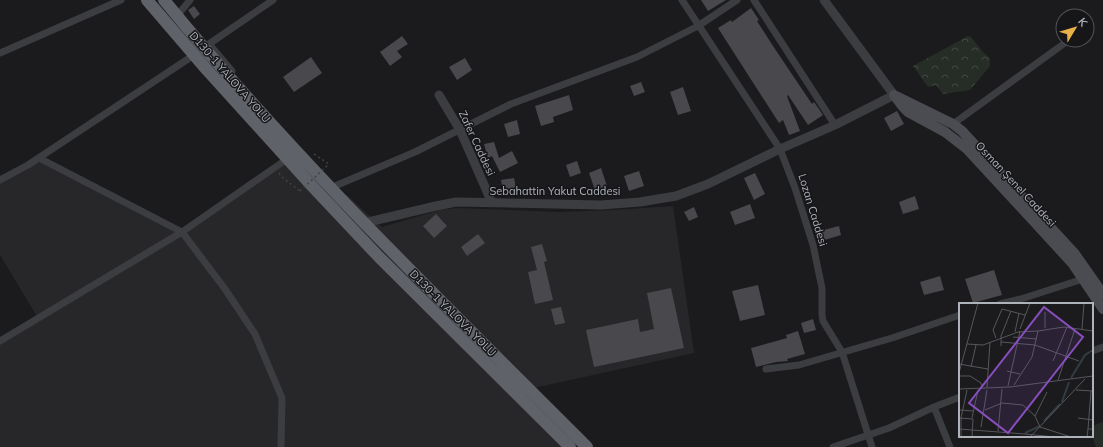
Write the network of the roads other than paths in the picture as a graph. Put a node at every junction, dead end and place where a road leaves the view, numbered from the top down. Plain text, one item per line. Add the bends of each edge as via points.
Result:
1 (120, 0) edge
2 (148, 0) edge
3 (164, 0) edge
4 (190, 0) edge
5 (273, 0) edge
6 (682, 0) edge
7 (737, 0) edge
8 (754, 0) edge
9 (824, 0) edge
10 (177, 16) junction
11 (698, 26) junction
12 (206, 46) junction
13 (1058, 48) edge
14 (0, 53) edge
15 (194, 55) junction
16 (439, 95) dead end
17 (894, 95) junction
18 (953, 124) junction
19 (835, 125) junction
20 (460, 130) junction
21 (780, 149) junction
22 (39, 158) junction
23 (287, 159) junction
24 (0, 180) edge
25 (335, 186) junction
26 (492, 203) junction
27 (366, 222) junction
28 (182, 232) junction
29 (1087, 277) junction
30 (1103, 294) edge
31 (1004, 303) edge
32 (1103, 309) edge
33 (959, 315) edge
34 (0, 341) edge
35 (1103, 347) edge
36 (1093, 351) edge
37 (842, 352) junction
38 (766, 369) dead end
39 (959, 397) edge
40 (934, 408) junction
41 (868, 435) junction
42 (281, 447) edge
43 (570, 447) edge
44 (587, 447) edge
45 (833, 447) edge
46 (872, 447) edge
47 (950, 447) edge

1 - 14 street
2 - 15 highway
3 - 10 highway, D130-1 YALOVA YOLU
4 - 10 street
5 - 12 street
6 - 11 street, Lozan Caddesi
7 - 11 street
8 - 19 street
9 - 17 street, Osman Şenel Caddesi
10 - 12 highway, D130-1 YALOVA YOLU
11 - 20 street via 638,58 511,104
11 - 21 street, Lozan Caddesi
12 - 25 street
12 - 27 highway, D130-1 YALOVA YOLU via 318,174
13 - 18 street
15 - 22 street
15 - 23 highway
16 - 20 street, Zafer Caddesi
17 - 18 main road, Osman Şenel Caddesi
17 - 19 street, Sebahattin Yakut Caddesi
17 - 29 main road, Osman Şenel Caddesi via 908,112 946,132 967,149
18 - 29 main road, Osman Şenel Caddesi via 1075,254
19 - 21 street, Sebahattin Yakut Caddesi
20 - 25 street
20 - 26 street, Zafer Caddesi
21 - 26 street, Sebahattin Yakut Caddesi via 698,189 666,198 601,205
21 - 37 street, Lozan Caddesi via 813,244 822,288 823,321
22 - 24 street
22 - 28 street
23 - 28 street
23 - 43 highway via 379,257
25 - 27 street
26 - 27 street, Sebahattin Yakut Caddesi via 445,204
27 - 44 highway, D130-1 YALOVA YOLU
28 - 34 street
28 - 42 street via 255,334 282,398
29 - 30 main road, Osman Şenel Caddesi
29 - 31 street
29 - 32 main road, Osman Şenel Caddesi
33 - 37 street
35 - 36 street
37 - 38 street via 799,365
37 - 41 street, Lozan Caddesi
39 - 40 street
40 - 41 street
40 - 47 street
41 - 45 street
41 - 46 street, Lozan Caddesi

